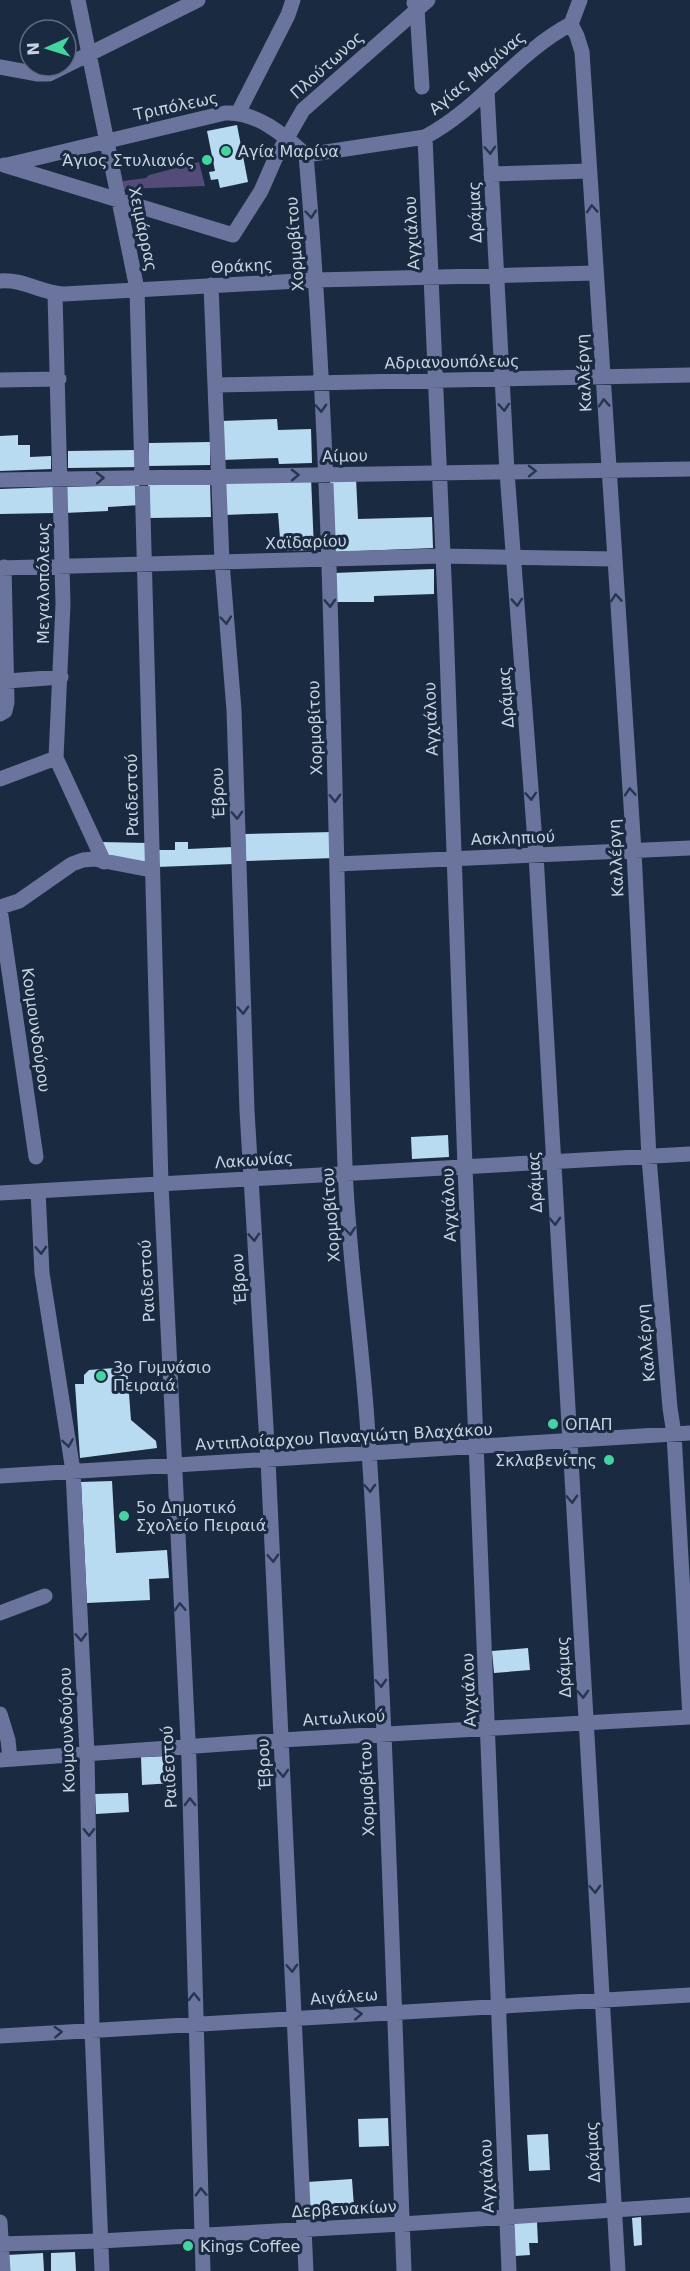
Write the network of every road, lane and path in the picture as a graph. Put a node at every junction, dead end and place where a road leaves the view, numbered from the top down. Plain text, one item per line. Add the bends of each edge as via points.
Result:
1 (78, 0) edge
2 (198, 0) edge
3 (293, 0) edge
4 (580, 0) edge
5 (419, 3) edge
6 (571, 24) junction
7 (90, 55) junction
8 (0, 67) edge
9 (422, 87) dead end
10 (487, 91) junction
11 (237, 112) junction
12 (286, 137) junction
13 (425, 137) junction
14 (106, 140) junction
15 (306, 155) junction
16 (2, 166) edge
17 (589, 171) junction
18 (491, 174) junction
19 (118, 198) junction
20 (596, 273) junction
21 (496, 277) junction
22 (432, 278) junction
23 (316, 280) junction
24 (0, 281) edge
25 (211, 285) junction
26 (137, 289) junction
27 (55, 294) junction
28 (690, 375) edge
29 (602, 377) junction
30 (58, 379) junction
31 (435, 379) junction
32 (502, 379) junction
33 (0, 380) edge
34 (320, 382) junction
35 (215, 385) junction
36 (690, 469) edge
37 (608, 470) junction
38 (507, 472) junction
39 (438, 473) junction
40 (324, 475) junction
41 (218, 476) junction
42 (143, 478) junction
43 (60, 479) junction
44 (0, 480) edge
45 (442, 556) junction
46 (514, 558) junction
47 (329, 559) junction
48 (614, 560) junction
49 (222, 562) junction
50 (145, 564) junction
51 (62, 566) junction
52 (2, 568) edge
53 (61, 676) junction
54 (6, 681) junction
55 (0, 714) edge
56 (56, 758) junction
57 (0, 779) edge
58 (690, 848) edge
59 (634, 851) junction
60 (536, 855) junction
61 (455, 858) junction
62 (104, 862) junction
63 (337, 864) junction
64 (152, 870) junction
65 (0, 908) edge
66 (690, 1154) edge
67 (36, 1157) dead end
68 (649, 1158) junction
69 (552, 1162) junction
70 (465, 1167) junction
71 (345, 1173) junction
72 (251, 1179) junction
73 (161, 1184) junction
74 (38, 1191) junction
75 (0, 1193) edge
76 (690, 1433) edge
77 (674, 1434) junction
78 (568, 1442) junction
79 (476, 1447) junction
80 (369, 1453) junction
81 (268, 1460) junction
82 (174, 1465) junction
83 (73, 1471) junction
84 (0, 1476) edge
85 (45, 1596) dead end
86 (0, 1613) edge
87 (0, 1714) edge
88 (690, 1717) edge
89 (585, 1723) junction
90 (489, 1728) junction
91 (383, 1734) junction
92 (281, 1740) junction
93 (186, 1747) junction
94 (87, 1753) junction
95 (5, 1759) edge
96 (690, 1995) edge
97 (602, 2000) junction
98 (499, 2006) junction
99 (394, 2012) junction
100 (294, 2018) junction
101 (195, 2024) junction
102 (92, 2030) junction
103 (0, 2036) edge
104 (690, 2205) edge
105 (614, 2209) junction
106 (507, 2217) junction
107 (0, 2222) edge
108 (402, 2224) junction
109 (305, 2228) junction
110 (202, 2235) junction
111 (100, 2241) junction
112 (1, 2244) edge
113 (3, 2271) edge
114 (102, 2271) edge
115 (203, 2271) edge
116 (306, 2271) edge
117 (404, 2271) edge
118 (509, 2271) edge
119 (618, 2271) edge

1 - 7 street, Χειμάρρας
2 - 7 street
3 - 11 street, Τριπόλεως
4 - 6 street
5 - 9 street
5 - 12 street, Πλούτωνος via 303,110
6 - 10 street, Αγίας Μαρίνας via 548,38
6 - 17 street, Καλλέργη via 582,52
7 - 8 street via 49,74
7 - 14 street, Χειμάρρας
10 - 13 street, Αγίας Μαρίνας
10 -> 18 street, Δράμας
11 - 12 street
11 - 14 street, Τριπόλεως
12 - 15 street
12 - 19 street, Πλούτωνος via 261,191 233,235
13 - 15 street, Αγίας Μαρίνας
13 - 22 street, Αγχιάλου
14 - 16 street, Τριπόλεως
14 - 19 street, Χειμάρρας
15 -> 23 street, Χορμοβίτου
16 - 19 street
17 - 18 street
20 -> 17 street, Καλλέργη
18 - 21 street, Δράμας
19 - 26 street, Χειμάρρας
20 - 21 street, Θράκης
20 - 29 street, Καλλέργη
21 - 22 street, Θράκης
21 - 32 street, Δράμας
22 - 23 street, Θράκης
22 - 31 street, Αγχιάλου
23 - 25 street, Θράκης
23 - 34 street, Χορμοβίτου
24 - 27 street, Θράκης via 21,282
25 - 26 street, Θράκης
25 - 35 street, Έβρου
26 - 27 street, Θράκης
26 - 42 street, Ραιδεστού
27 - 30 street, Μεγαλοπόλεως
28 - 29 street, Αδριανουπόλεως
29 - 32 street, Αδριανουπόλεως
37 -> 29 street, Καλλέργη
30 - 33 street
30 - 43 street, Μεγαλοπόλεως
31 - 32 street, Αδριανουπόλεως
31 - 34 street, Αδριανουπόλεως
31 - 39 street, Αγχιάλου
32 -> 38 street, Δράμας
34 - 35 street, Αδριανουπόλεως
34 -> 40 street, Χορμοβίτου
35 - 41 street, Έβρου
36 - 37 street, Αίμου
38 -> 37 street, Αίμου
37 - 48 street, Καλλέργη
38 - 39 street, Αίμου
38 - 46 street, Δράμας
39 - 40 street, Αίμου
39 - 45 street, Αγχιάλου
41 -> 40 street, Αίμου
40 - 47 street, Χορμοβίτου
41 - 42 street, Αίμου
41 - 49 street, Έβρου
43 -> 42 street, Αίμου
42 - 50 street, Ραιδεστού
43 - 44 street, Αίμου
43 - 51 street, Μεγαλοπόλεως
45 - 46 street, Χαϊδαρίου
45 - 47 street, Χαϊδαρίου
45 - 61 street, Αγχιάλου
46 - 48 street, Χαϊδαρίου
46 -> 60 street, Δράμας
47 - 49 street, Χαϊδαρίου
47 -> 63 street, Χορμοβίτου
59 -> 48 street, Καλλέργη
49 - 50 street, Χαϊδαρίου
49 -> 72 street, Έβρου via 234,710
50 - 51 street, Χαϊδαρίου
50 - 64 street, Ραιδεστού
51 - 52 street, Χαϊδαρίου
51 - 53 street, Μεγαλοπόλεως
52 - 54 street
53 - 54 street
53 - 56 street, Μεγαλοπόλεως
54 - 55 street via 5,711
56 - 57 street
56 - 62 street, Μεγαλοπόλεως
58 - 59 street, Ασκληπιού
59 - 60 street, Ασκληπιού
59 - 68 street, Καλλέργη
60 - 61 street, Ασκληπιού
60 - 69 street, Δράμας
61 - 63 street, Ασκληπιού
61 - 70 street, Αγχιάλου
62 - 64 street
62 - 65 street via 94,859 72,864 19,901
63 - 71 street, Χορμοβίτου
64 - 73 street, Ραιδεστού
65 - 67 street, Κουμουνδούρου
66 - 68 street, Λακωνίας
68 - 69 street, Λακωνίας
68 - 77 street, Καλλέργη
69 - 70 street, Λακωνίας
69 -> 78 street, Δράμας
70 - 71 street, Λακωνίας
70 - 79 street, Αγχιάλου
71 - 72 street, Λακωνίας
71 -> 80 street, Χορμοβίτου
72 - 73 street, Λακωνίας
72 -> 81 street, Έβρου
73 - 74 street, Λακωνίας
73 - 82 street, Ραιδεστού
74 - 75 street, Λακωνίας
74 -> 83 street, Κουμουνδούρου via 42,1273
76 - 77 street, Αντιπλοίαρχου Παναγιώτη Βλαχάκου
77 - 78 street, Αντιπλοίαρχου Παναγιώτη Βλαχάκου
77 - 88 street, Καλλέργη
78 - 79 street, Αντιπλοίαρχου Παναγιώτη Βλαχάκου
78 -> 89 street, Δράμας
79 - 80 street, Αντιπλοίαρχου Παναγιώτη Βλαχάκου
79 - 90 street, Αγχιάλου
80 - 81 street, Αντιπλοίαρχου Παναγιώτη Βλαχάκου
80 -> 91 street, Χορμοβίτου
81 - 82 street, Αντιπλοίαρχου Παναγιώτη Βλαχάκου
81 -> 92 street, Έβρου
82 - 83 street, Αντιπλοίαρχου Παναγιώτη Βλαχάκου
93 -> 82 street, Ραιδεστού
83 - 84 street, Αντιπλοίαρχου Παναγιώτη Βλαχάκου
83 -> 94 street, Κουμουνδούρου
85 - 86 street
87 - 95 street via 8,1740
88 - 89 street, Αιτωλικού
89 - 90 street, Αιτωλικού
89 -> 97 street, Δράμας
90 - 91 street, Αιτωλικού
90 - 98 street, Αγχιάλου
91 - 92 street, Αιτωλικού
91 - 99 street, Χορμοβίτου
92 - 93 street, Αιτωλικού
92 -> 100 street, Έβρου
93 - 94 street, Αιτωλικού
101 -> 93 street, Ραιδεστού
94 - 95 street, Αιτωλικού
94 -> 102 street, Κουμουνδούρου
96 - 97 street, Αιγάλεω
97 - 98 street, Αιγάλεω
97 - 105 street, Δράμας
98 - 99 street, Αιγάλεω
98 - 106 street, Αγχιάλου
100 -> 99 street, Αιγάλεω
99 - 108 street, Χορμοβίτου
100 - 101 street, Αιγάλεω
100 - 109 street, Έβρου
101 - 102 street, Αιγάλεω
110 -> 101 street, Ραιδεστού
103 -> 102 street, Αιγάλεω
102 - 111 street, Κουμουνδούρου
104 - 105 street, Δερβενακίων
105 - 106 street, Δερβενακίων
105 - 119 street, Δράμας
106 - 108 street, Δερβενακίων
106 - 118 street, Αγχιάλου
107 - 112 street
108 - 109 street, Δερβενακίων
108 - 117 street, Χορμοβίτου
109 - 110 street, Δερβενακίων
109 - 116 street, Έβρου
110 - 111 street, Δερβενακίων
110 - 115 street, Ραιδεστού
111 - 112 street, Δερβενακίων
111 - 114 street, Κουμουνδούρου
112 - 113 street

